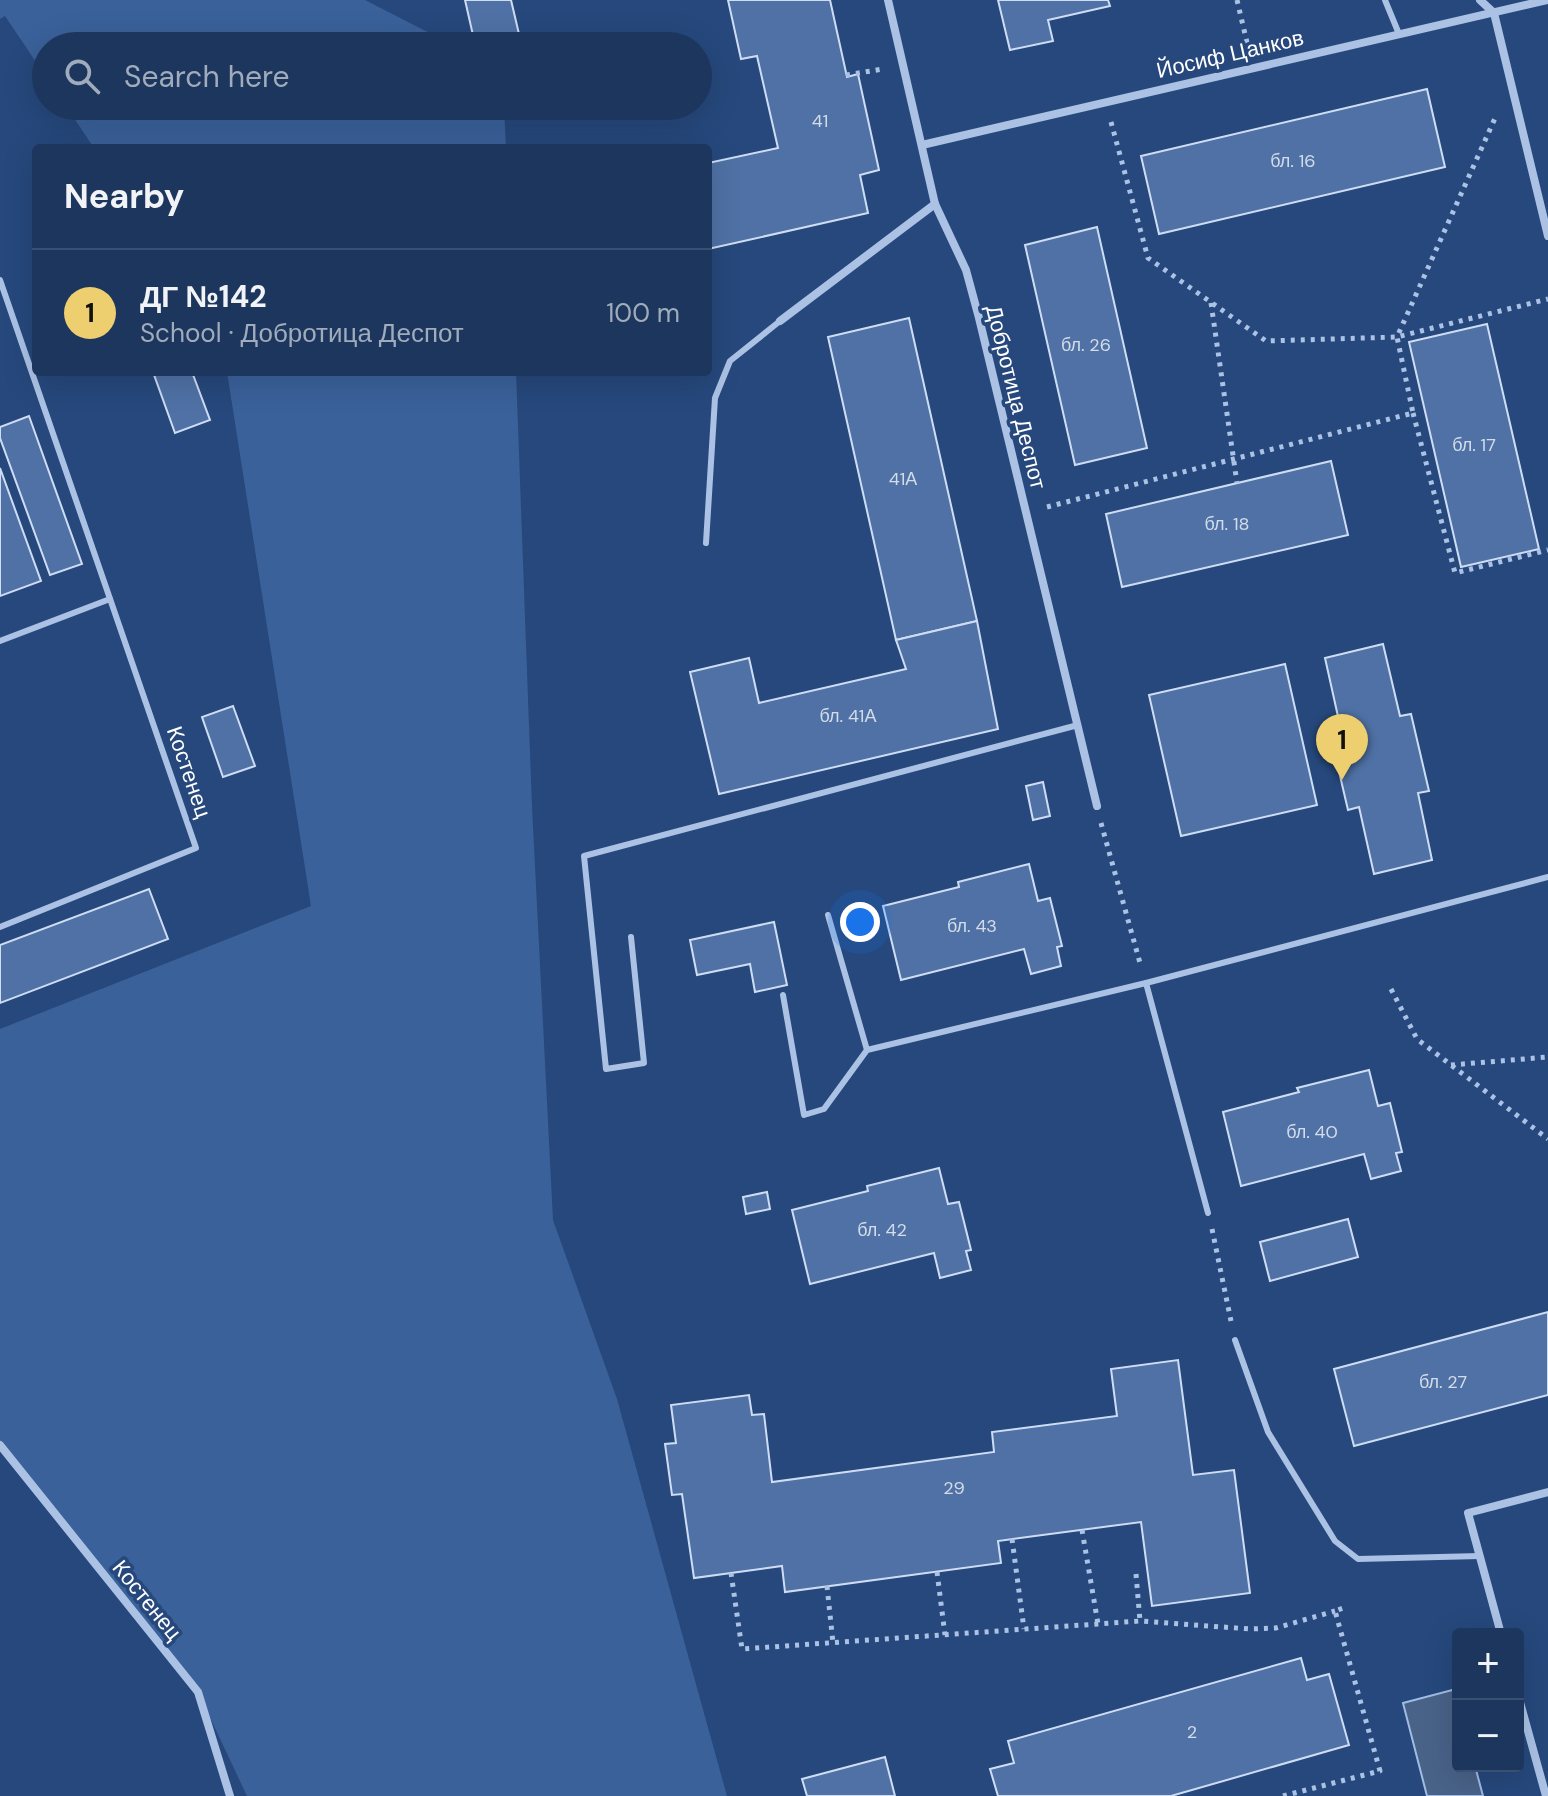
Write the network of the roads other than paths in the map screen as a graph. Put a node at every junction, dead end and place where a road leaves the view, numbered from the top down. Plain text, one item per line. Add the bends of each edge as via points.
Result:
1 (888, 0) edge
2 (1385, 0) edge
3 (1480, 0) edge
4 (1547, 0) edge
5 (1494, 13) junction
6 (1399, 34) junction
7 (922, 145) junction
8 (935, 204) junction
9 (1548, 236) edge
10 (0, 280) edge
11 (780, 321) joint
12 (32, 373) edge
13 (33, 376) edge
14 (706, 543) dead end
15 (110, 599) junction
16 (0, 641) edge
17 (1078, 725) junction
18 (1097, 806) road end
19 (1548, 877) edge
20 (828, 915) dead end
21 (0, 927) edge
22 (631, 937) dead end
23 (1146, 983) junction
24 (783, 995) dead end
25 (867, 1050) junction
26 (1208, 1213) road end
27 (1235, 1340) road end
28 (0, 1445) edge
29 (1548, 1492) edge
30 (1480, 1556) junction
31 (1499, 1628) edge
32 (1519, 1700) edge
33 (230, 1796) edge
34 (1546, 1796) edge

1 - 7 street, Добротица Деспот
2 - 6 lane
3 - 5 street
4 - 5 street, Йосиф Цанков
5 - 6 street, Йосиф Цанков
5 - 9 street
6 - 7 street, Йосиф Цанков
7 - 8 street, Добротица Деспот
8 - 11 street
8 - 17 street, Добротица Деспот via 966,270
10 - 12 lane, Костенец
11 - 14 lane via 730,361 715,398
13 - 15 lane, Костенец
15 - 16 lane
15 - 21 lane, Костенец via 196,848
17 - 18 street, Добротица Деспот
17 - 22 lane via 584,856 606,1069 644,1063
19 - 23 lane
20 - 25 lane
23 - 25 lane
23 - 26 lane
24 - 25 lane via 804,1115 824,1109
27 - 30 lane via 1268,1432 1335,1541 1358,1559
28 - 33 street, Костенец via 198,1692
29 - 30 street via 1468,1513
30 - 31 street
32 - 34 street

